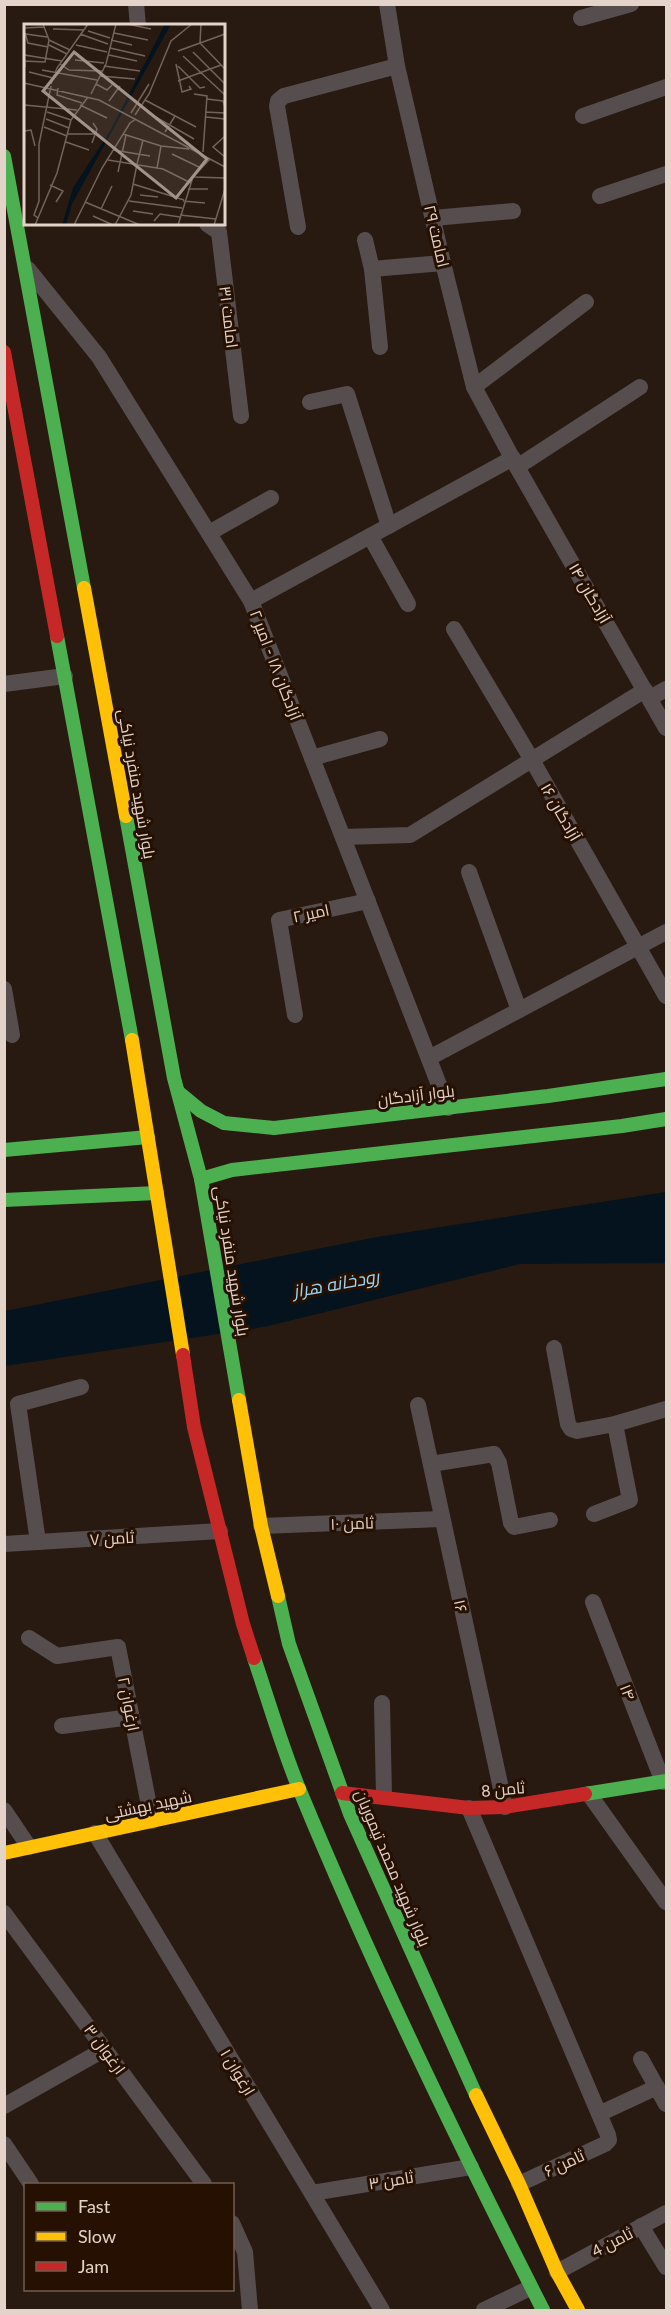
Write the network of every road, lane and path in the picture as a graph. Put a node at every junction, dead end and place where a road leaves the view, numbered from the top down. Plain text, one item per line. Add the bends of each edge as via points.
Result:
1 (136, 4) edge
2 (387, 4) edge
3 (631, 4) edge
4 (581, 18) dead end
5 (138, 24) edge
6 (397, 66) junction
7 (666, 87) edge
8 (583, 116) dead end
9 (4, 156) edge
10 (666, 174) edge
11 (600, 196) dead end
12 (513, 211) dead end
13 (433, 218) junction
14 (208, 225) edge
15 (298, 227) dead end
16 (364, 240) dead end
17 (443, 263) junction
18 (24, 264) junction
19 (372, 269) junction
20 (586, 302) dead end
21 (380, 347) dead end
22 (4, 352) edge
23 (474, 387) junction
24 (640, 387) dead end
25 (310, 402) dead end
26 (242, 416) dead end
27 (515, 462) junction
28 (271, 498) dead end
29 (389, 526) junction
30 (208, 533) junction
31 (370, 536) junction
32 (251, 601) junction
33 (408, 604) dead end
34 (454, 629) dead end
35 (65, 676) junction
36 (4, 684) edge
37 (666, 689) edge
38 (647, 694) junction
39 (666, 728) edge
40 (380, 739) dead end
41 (312, 758) junction
42 (532, 760) junction
43 (124, 807) junction
44 (90, 814) junction
45 (343, 837) junction
46 (136, 870) junction
47 (469, 872) dead end
48 (101, 873) junction
49 (368, 901) junction
50 (666, 932) edge
51 (639, 947) junction
52 (4, 989) edge
53 (666, 996) edge
54 (519, 1010) junction
55 (295, 1015) dead end
56 (12, 1035) dead end
57 (429, 1058) junction
58 (666, 1079) edge
59 (178, 1092) junction
60 (448, 1108) junction
61 (666, 1119) edge
62 (148, 1137) junction
63 (4, 1150) edge
64 (201, 1179) junction
65 (156, 1193) junction
66 (4, 1200) edge
67 (554, 1347) dead end
68 (81, 1387) dead end
69 (418, 1405) dead end
70 (666, 1409) edge
71 (241, 1417) joint
72 (615, 1424) junction
73 (431, 1464) junction
74 (594, 1514) dead end
75 (442, 1519) junction
76 (550, 1520) dead end
77 (256, 1526) junction
78 (225, 1531) junction
79 (38, 1542) junction
80 (4, 1544) edge
81 (593, 1602) dead end
82 (29, 1638) dead end
83 (382, 1703) dead end
84 (131, 1717) junction
85 (62, 1726) dead end
86 (665, 1782) edge
87 (299, 1789) junction
88 (342, 1792) junction
89 (589, 1794) junction
90 (384, 1796) junction
91 (505, 1807) junction
92 (469, 1808) junction
93 (4, 1810) edge
94 (152, 1821) junction
95 (95, 1833) junction
96 (29, 1847) junction
97 (4, 1853) edge
98 (666, 1902) edge
99 (4, 1913) edge
100 (105, 2049) junction
101 (641, 2058) dead end
102 (461, 2064) junction
103 (430, 2081) junction
104 (657, 2087) junction
105 (666, 2104) edge
106 (4, 2106) edge
107 (601, 2113) junction
108 (491, 2128) junction
109 (457, 2140) junction
110 (4, 2144) edge
111 (471, 2167) junction
112 (30, 2183) edge
113 (203, 2183) edge
114 (519, 2184) junction
115 (312, 2193) junction
116 (666, 2212) edge
117 (641, 2226) junction
118 (234, 2227) edge
119 (666, 2267) edge
120 (557, 2272) junction
121 (530, 2288) junction
122 (250, 2310) edge
123 (382, 2310) edge
124 (484, 2310) edge
125 (543, 2310) edge
126 (578, 2310) edge

1 - 5 street
2 - 6 street, امامت ۲۹
3 - 4 street
6 - 13 street, امامت ۲۹
6 - 15 street via 284,96 278,101
7 - 8 street
9 - 18 main road, بلوار شهید منفرد نیاکی
10 - 11 street
12 - 13 street
13 - 17 street, امامت ۲۹
14 - 26 street, امامت ۳۱ via 219,232
16 - 19 street
17 - 19 street
17 - 23 street, امامت ۲۹
18 - 30 street, آزادگان ۱۸ - امیر ۲ via 99,357
18 - 43 main road, بلوار شهید منفرد نیاکی
19 - 21 street
20 - 23 street
22 - 35 main road
23 - 27 street, امامت ۲۹
24 - 27 street
25 - 29 street via 347,394
27 - 29 street
27 - 38 street, آزادگان ۱۴
28 - 30 street
29 - 31 street
30 - 32 street, آزادگان ۱۸ - امیر ۲
31 - 32 street
31 - 33 street
32 - 41 street, آزادگان ۱۸ - امیر ۲
34 - 42 street, آزادگان ۱۶
35 - 36 street
35 - 44 main road
37 - 38 street
38 - 39 street, آزادگان ۱۴
38 - 42 street
40 - 41 street
41 - 45 street, آزادگان ۱۸ - امیر ۲
42 - 45 street via 410,835
42 - 51 street, آزادگان ۱۶
43 - 44 main road via 110,821
43 - 46 main road, بلوار شهید منفرد نیاکی
44 - 48 main road
45 - 49 street, آزادگان ۱۸ - امیر ۲
46 - 48 main road via 127,862 116,860
46 - 59 main road, بلوار شهید منفرد نیاکی
47 - 54 street
48 - 62 main road
49 - 55 street, امیر ۲ via 279,920
49 - 57 street, آزادگان ۱۸ - امیر ۲
50 - 51 street
51 - 53 street, آزادگان ۱۶
51 - 54 street
52 - 56 street
54 - 57 street
57 - 60 street, آزادگان ۱۸ - امیر ۲
58 - 60 main road, بلوار آزادگان via 564,1099
59 - 60 main road, بلوار آزادگان via 224,1123 274,1128
59 - 64 main road, بلوار شهید منفرد نیاکی
61 - 64 main road via 571,1127 232,1170
62 - 63 main road
62 - 65 main road
64 - 71 main road, بلوار شهید منفرد نیاکی
65 - 66 main road
65 - 78 main road via 194,1427
67 - 72 street via 571,1429
68 - 79 street via 18,1404
69 - 73 street, ۱۶
70 - 72 street
71 - 77 main road, بلوار شهید محمد تیموریان
72 - 74 street via 630,1500
73 - 75 street, ۱۶
73 - 76 street via 494,1454 514,1527
75 - 77 street, ثامن ۱۰
75 - 91 street, ۱۶
77 - 88 main road, بلوار شهید محمد تیموریان via 289,1644
78 - 79 street, ثامن ۷
78 - 87 main road via 243,1624
79 - 80 street, ثامن ۷
81 - 86 street, ۱۴
82 - 84 street, ارغوان ۲ via 57,1656 118,1647
83 - 90 street
84 - 85 street
84 - 94 street, ارغوان ۲
86 - 89 main road, ثامن 8
87 - 94 main road, شهید بهشتی
87 - 103 main road
88 - 90 main road, ثامن 8
88 - 102 main road, بلوار شهید محمد تیموریان
89 - 91 main road, ثامن 8
89 - 98 street
90 - 92 main road, ثامن 8
91 - 92 main road, ثامن 8
92 - 107 street
93 - 96 street
94 - 95 main road, شهید بهشتی
95 - 96 main road, شهید بهشتی
95 - 115 street, ارغوان ۱
96 - 97 main road, شهید بهشتی
99 - 100 street, ارغوان ۳
100 - 106 street
100 - 113 street, ارغوان ۳
101 - 104 street
102 - 103 main road via 450,2080
102 - 108 main road, بلوار شهید محمد تیموریان
103 - 109 main road
104 - 105 street
104 - 107 street
107 - 114 street, ثامن ۶ via 609,2140 605,2144
108 - 109 main road via 481,2122 470,2125
108 - 114 main road, بلوار شهید محمد تیموریان
109 - 111 main road
110 - 112 street
111 - 115 street, ثامن ۳
111 - 121 main road
114 - 120 main road, بلوار شهید محمد تیموریان
115 - 123 street, ارغوان ۱
116 - 117 street, ثامن 4
117 - 119 street
117 - 120 street, ثامن 4
118 - 122 street via 245,2252
120 - 126 main road, بلوار شهید محمد تیموریان
121 - 124 street
121 - 125 main road

